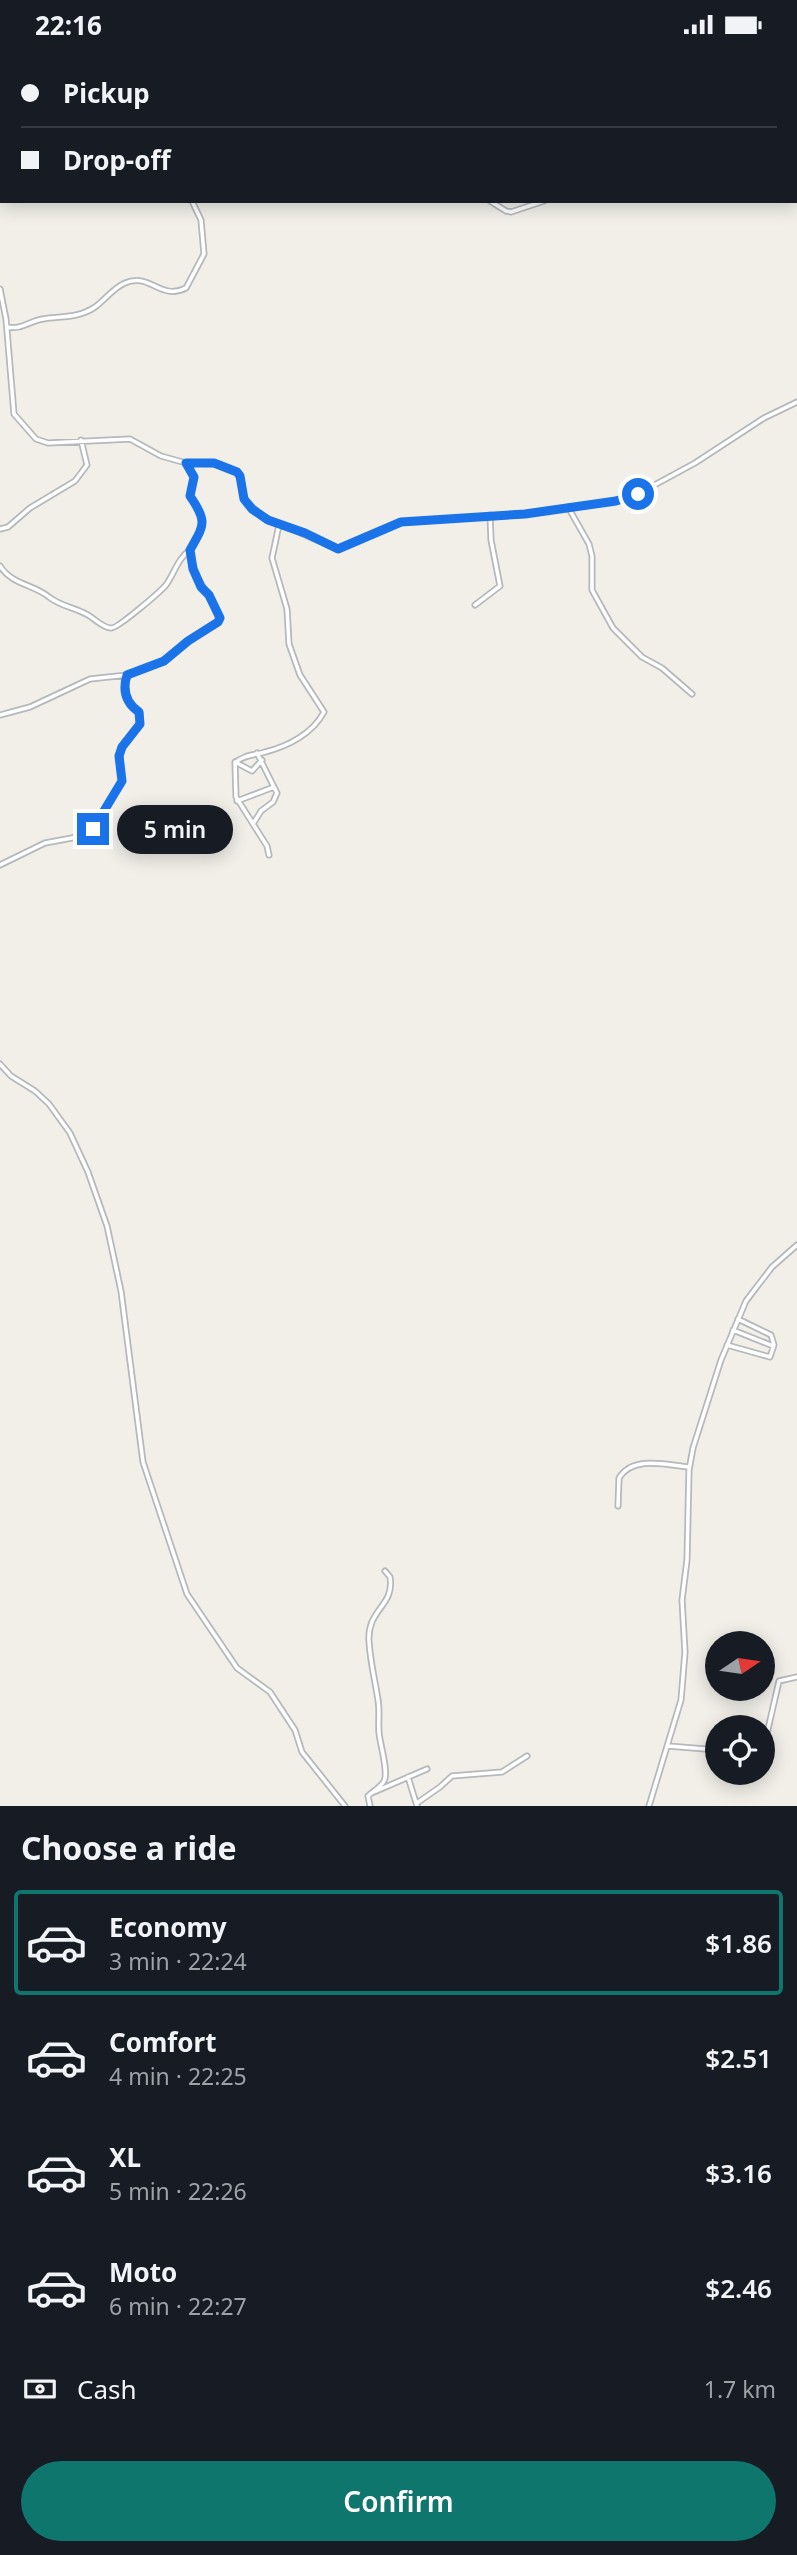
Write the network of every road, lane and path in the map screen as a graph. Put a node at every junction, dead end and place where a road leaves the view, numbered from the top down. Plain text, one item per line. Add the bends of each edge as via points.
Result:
1 (193, 203) edge
2 (494, 203) edge
3 (538, 203) edge
4 (0, 289) edge
5 (7, 327) junction
6 (797, 402) edge
7 (81, 440) junction
8 (186, 463) junction
9 (568, 507) junction
10 (490, 515) junction
11 (279, 525) junction
12 (0, 529) edge
13 (190, 550) junction
14 (0, 566) edge
15 (475, 605) dead end
16 (127, 675) junction
17 (692, 694) dead end
18 (0, 715) edge
19 (257, 753) junction
20 (261, 760) junction
21 (235, 762) junction
22 (274, 787) junction
23 (237, 801) junction
24 (252, 824) junction
25 (269, 855) dead end
26 (0, 865) edge
27 (0, 1064) edge
28 (797, 1245) edge
29 (738, 1319) junction
30 (733, 1330) junction
31 (727, 1345) junction
32 (773, 1346) junction
33 (689, 1467) junction
34 (618, 1506) dead end
35 (385, 1571) dead end
36 (797, 1677) edge
37 (772, 1715) edge
38 (668, 1746) junction
39 (705, 1749) edge
40 (527, 1756) dead end
41 (427, 1769) dead end
42 (408, 1777) junction
43 (371, 1793) junction
44 (417, 1805) edge
45 (345, 1806) edge
46 (370, 1806) edge
47 (649, 1806) edge

1 - 5 street via 201,220 204,254 186,288 165,292 149,282 129,282 79,315 40,320 23,328
2 - 3 street via 511,212
4 - 5 street
5 - 7 street via 15,417 40,442
6 - 9 street via 643,492 616,501
7 - 8 street via 130,439 153,453
7 - 12 street via 87,465 76,480
8 - 11 street via 214,463 237,472 247,504
8 - 13 street via 194,477 190,496 202,520 201,534
9 - 10 street
9 - 17 street via 589,544 592,590 613,628 642,657
10 - 11 street via 395,523 338,549
10 - 15 street via 500,586
11 - 19 street via 271,555 287,609 289,644 300,675 324,712 307,734
13 - 14 street via 159,593 114,628 59,605 9,577
13 - 16 street via 193,569 220,619 164,661
16 - 18 street via 90,679 30,707
16 - 26 street via 126,698 139,712 140,724 122,747 122,781 95,826
19 - 20 street
19 - 21 street
20 - 21 street via 252,771
20 - 22 street
21 - 23 street
22 - 23 street
22 - 24 street via 274,800
23 - 24 street
24 - 25 street
27 - 45 street via 49,1104 70,1133 88,1172 120,1285 143,1462 187,1594 232,1662 270,1692 295,1730 303,1754
28 - 29 street via 762,1278
29 - 30 street
29 - 32 street via 766,1332
30 - 31 street
30 - 32 street
31 - 32 street via 769,1357
31 - 33 street
33 - 34 street via 632,1466 619,1478
33 - 38 street via 682,1600 684,1681
35 - 43 street via 390,1577 386,1601 370,1621 368,1633 385,1777
36 - 37 street via 779,1681
38 - 39 street
38 - 47 street
40 - 44 street via 502,1772 452,1776
41 - 42 street
42 - 43 street
42 - 44 street
43 - 46 street

